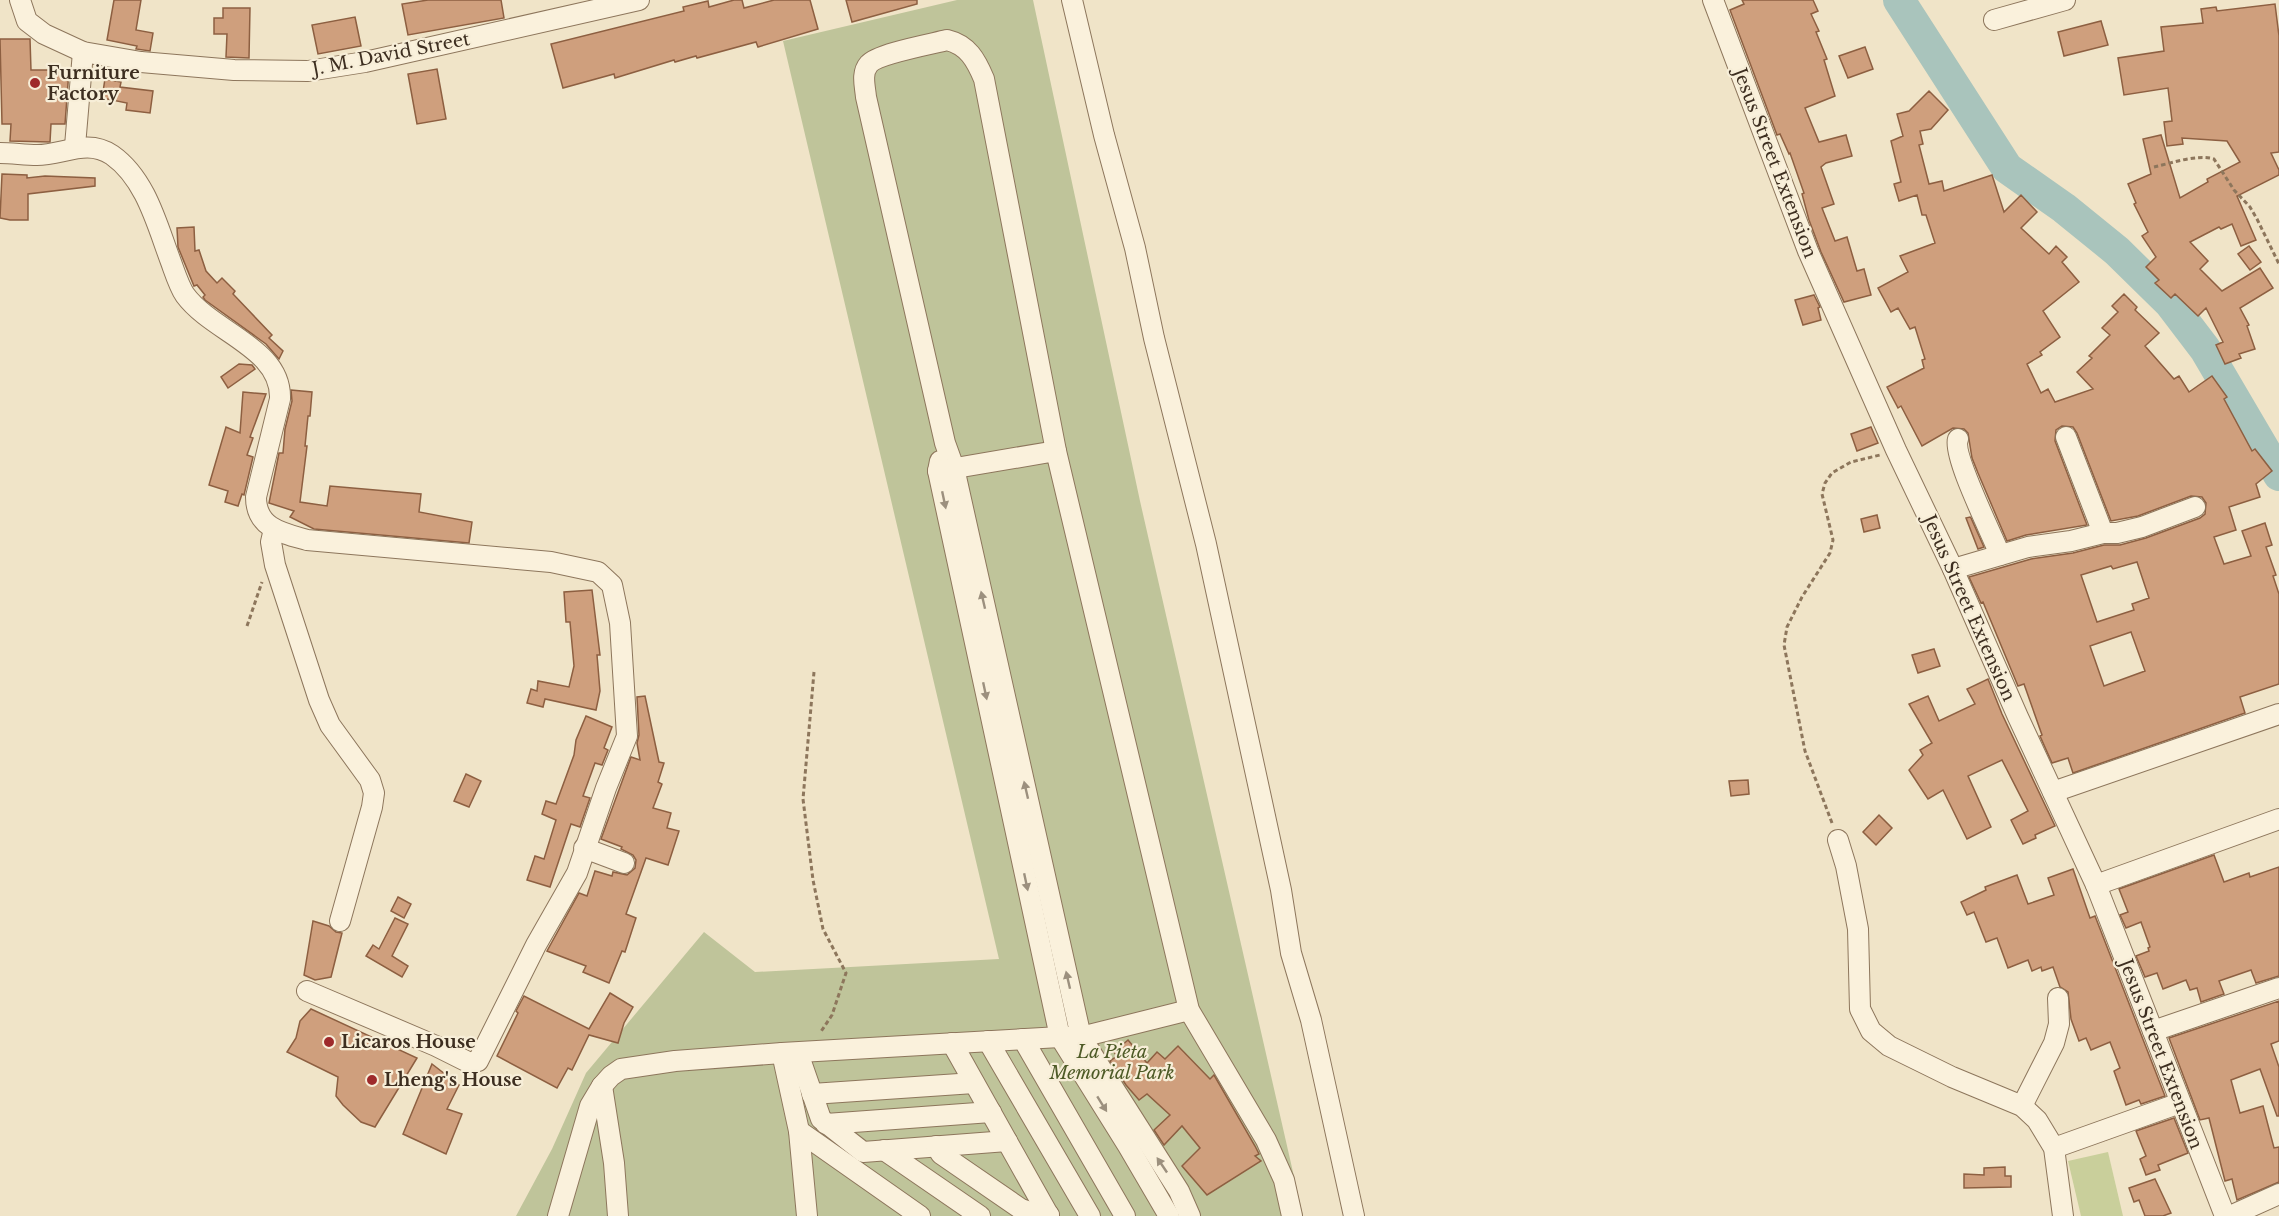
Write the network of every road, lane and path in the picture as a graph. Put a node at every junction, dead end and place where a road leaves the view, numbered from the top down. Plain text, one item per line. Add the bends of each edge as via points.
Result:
1 (20, 0) edge
2 (1072, 0) edge
3 (1713, 0) edge
4 (2065, 0) edge
5 (627, 1) edge
6 (1994, 20) dead end
7 (83, 52) junction
8 (75, 146) junction
9 (0, 153) edge
10 (2154, 167) dead end
11 (2279, 264) edge
12 (2066, 437) dead end
13 (1958, 439) dead end
14 (1896, 450) junction
15 (1056, 451) junction
16 (946, 470) junction
17 (2195, 507) dead end
18 (274, 529) junction
19 (2103, 533) junction
20 (272, 552) junction
21 (2000, 555) junction
22 (1953, 569) junction
23 (247, 626) dead end
24 (814, 672) dead end
25 (2279, 714) edge
26 (2053, 792) junction
27 (2279, 819) edge
28 (1838, 840) joint
29 (584, 848) junction
30 (624, 863) dead end
31 (2096, 885) junction
32 (339, 921) dead end
33 (2279, 988) edge
34 (307, 991) dead end
35 (2058, 998) dead end
36 (1189, 1010) junction
37 (2153, 1031) junction
38 (1060, 1037) junction
39 (1081, 1037) junction
40 (1023, 1039) junction
41 (988, 1041) junction
42 (951, 1043) junction
43 (796, 1053) junction
44 (974, 1083) junction
45 (602, 1086) junction
46 (812, 1094) junction
47 (2180, 1103) junction
48 (2022, 1106) junction
49 (991, 1112) junction
50 (826, 1124) junction
51 (799, 1131) junction
52 (1007, 1141) junction
53 (980, 1143) junction
54 (936, 1146) junction
55 (2054, 1148) junction
56 (884, 1150) junction
57 (1023, 1169) junction
58 (2279, 1194) edge
59 (1185, 1214) edge
60 (1049, 1215) edge
61 (558, 1216) edge
62 (618, 1216) edge
63 (807, 1216) edge
64 (920, 1216) edge
65 (980, 1216) edge
66 (1090, 1216) edge
67 (1125, 1216) edge
68 (1169, 1216) edge
69 (1292, 1216) edge
70 (1354, 1216) edge
71 (2062, 1216) edge
72 (2224, 1216) edge
73 (2230, 1216) edge

1 - 7 street, J. M. David Street via 27,21 44,34
2 - 70 street via 1206,544 1281,890 1291,953 1311,1020
3 - 14 street, Jesus Street Extension via 1808,251
4 - 6 street
5 - 7 street, J. M. David Street via 365,62 308,71 234,70 141,62
7 - 8 street
8 - 9 street via 38,155
8 - 18 street via 111,154 127,168 141,185 184,293 200,313 263,356 276,375 280,399 256,497 256,509 262,520
10 - 11 path via 2214,159 2258,219
12 - 19 street
13 - 21 street via 1961,466
14 - 22 street, Jesus Street Extension
14 - 28 path via 1851,462 1832,473 1825,483 1822,494 1833,540 1830,553 1802,597 1787,627 1784,645 1805,751
15 - 16 street
15 - 16 street via 984,79 965,48 946,40 878,57 869,64 864,81 945,444
15 - 36 street
16 -> 38 street
39 -> 16 street
17 - 19 street via 2142,527
18 - 20 street
18 - 29 street via 307,540 551,562 598,572 606,578 612,585 620,623 627,736
19 - 21 street
20 - 23 path
20 - 32 street via 330,725 370,780 374,793
21 - 22 street
22 - 26 street, Jesus Street Extension
24 - 43 path via 803,799 823,929 846,973 832,1015
25 - 26 street
26 - 31 street, Jesus Street Extension
27 - 31 street
28 - 48 street via 1858,929 1860,1009 1871,1031 1889,1046
29 - 30 street
29 - 34 street via 577,873 478,1061 470,1063
31 - 37 street, Jesus Street Extension
33 - 37 street
35 - 48 street via 2059,1024 2054,1043
36 - 39 street
36 - 69 street via 1266,1140 1284,1180
37 - 47 street, Jesus Street Extension
38 - 39 street
38 - 40 street
38 -> 68 street
59 -> 39 street
40 - 41 street
40 - 67 street
41 - 42 street
41 - 66 street
42 - 43 street
42 - 44 street
43 - 45 street via 675,1061 621,1070
43 - 46 street
43 - 51 street
44 - 46 street
44 - 49 street
45 - 61 street via 590,1106
45 - 62 street
46 - 50 street via 820,1119
47 - 55 street
47 - 72 street, Jesus Street Extension
48 - 55 street via 2037,1120
49 - 50 street
49 - 52 street
50 - 56 street via 862,1152
51 - 63 street
51 - 64 street
52 - 53 street
52 - 57 street
53 - 54 street
53 - 57 street
54 - 56 street
54 - 60 street via 940,1154 1021,1209
55 - 71 street
56 - 65 street
57 - 60 street
58 - 73 street

